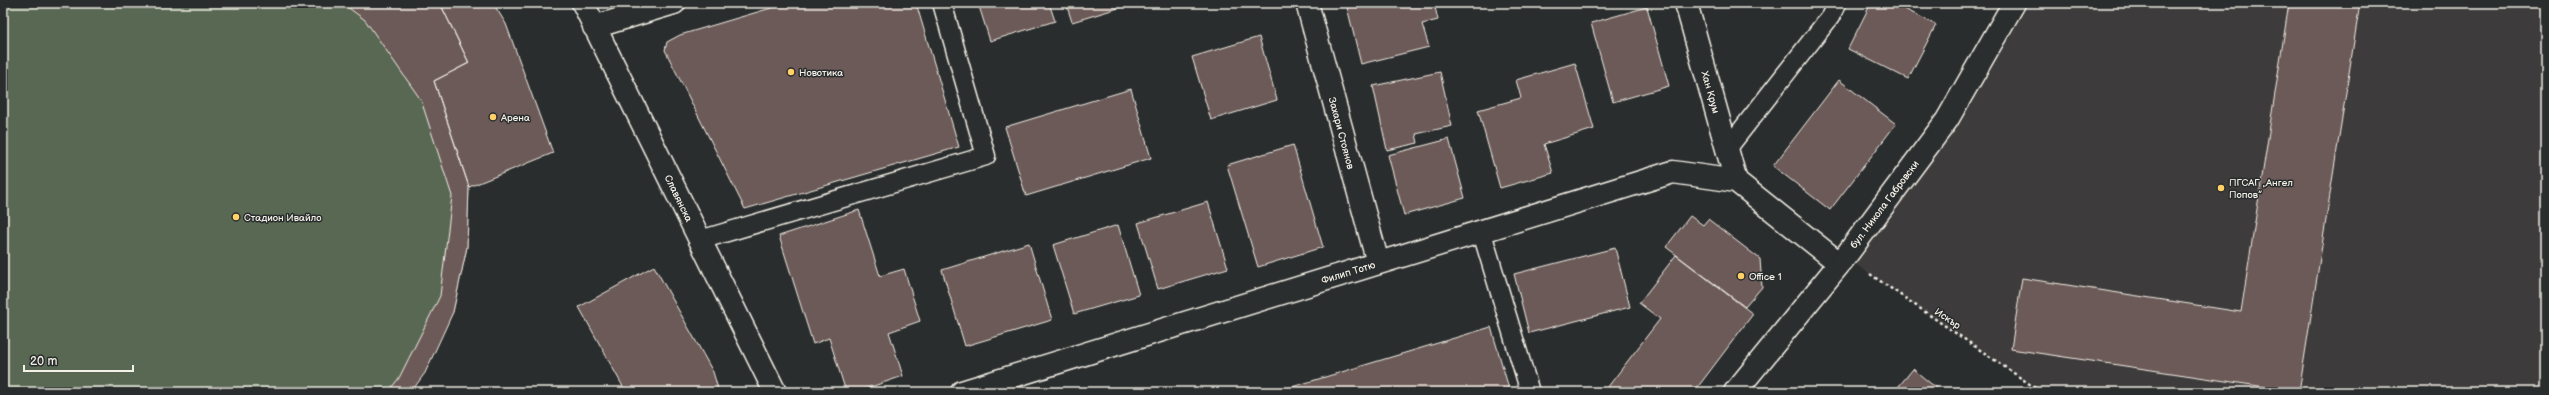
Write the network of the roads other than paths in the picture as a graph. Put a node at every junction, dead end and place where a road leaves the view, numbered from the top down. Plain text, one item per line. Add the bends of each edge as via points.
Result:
1 (583, 3) edge
2 (674, 3) edge
3 (942, 3) edge
4 (1307, 3) edge
5 (1686, 3) edge
6 (1837, 3) edge
7 (2014, 3) edge
8 (594, 27) junction
9 (1726, 149) junction
10 (1736, 181) junction
11 (1482, 233) junction
12 (700, 240) junction
13 (1842, 260) junction
14 (1378, 263) junction
15 (775, 392) edge
16 (962, 392) edge
17 (1530, 392) edge
18 (1735, 392) edge

1 - 8 street, Славянска
2 - 8 street
3 - 12 lane via 986,156
4 - 14 street, Захари Стоянов
5 - 9 street, Хан Крум
6 - 9 lane via 1830,16
7 - 13 street, бул. Никола Габровски via 1948,120
8 - 12 street, Славянска
9 - 10 street, Хан Крум
10 - 11 street, Филип Тотю via 1673,172
10 - 13 street
11 - 14 street, Филип Тотю
11 - 17 lane
12 - 15 street, Славянска
13 - 18 street, бул. Никола Габровски
14 - 16 street, Филип Тотю

